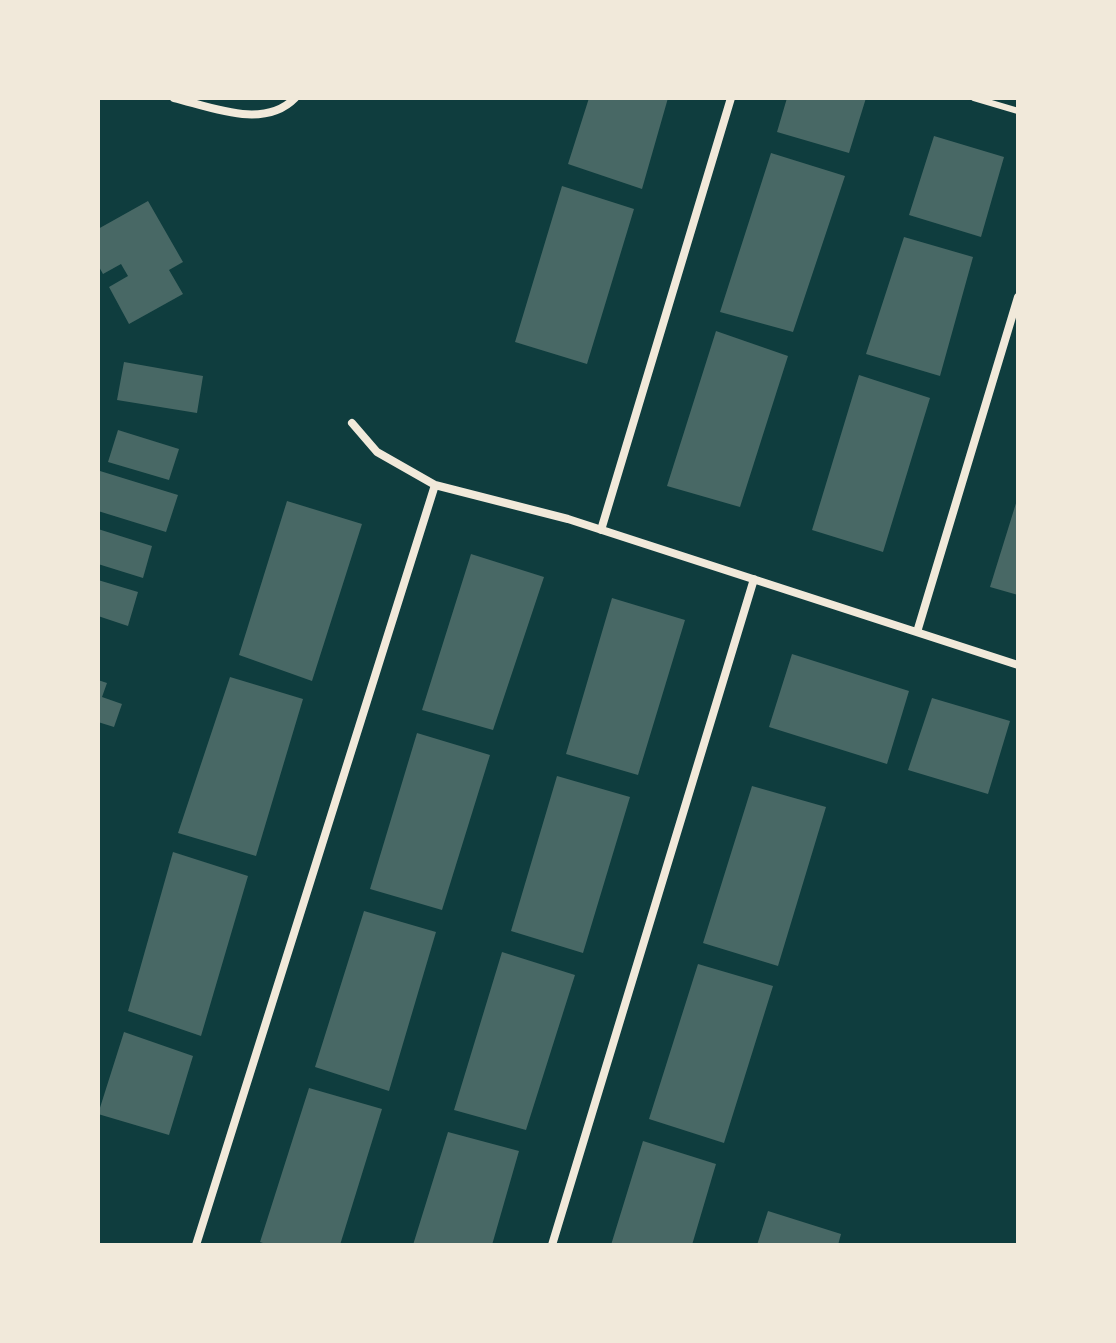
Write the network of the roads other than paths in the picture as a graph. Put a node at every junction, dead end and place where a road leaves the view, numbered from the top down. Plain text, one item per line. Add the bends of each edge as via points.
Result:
1 (174, 98) edge
2 (295, 98) edge
3 (731, 98) edge
4 (974, 98) edge
5 (1018, 111) edge
6 (1018, 297) edge
7 (352, 423) dead end
8 (435, 485) junction
9 (601, 530) junction
10 (754, 579) junction
11 (917, 632) junction
12 (1018, 665) edge
13 (196, 1245) edge
14 (552, 1245) edge

1 - 2 street via 238,114 267,114
3 - 9 street
4 - 5 lane
6 - 11 street
7 - 8 street via 385,458
8 - 9 street
8 - 13 street
9 - 10 street
10 - 11 street
10 - 14 street
11 - 12 street

